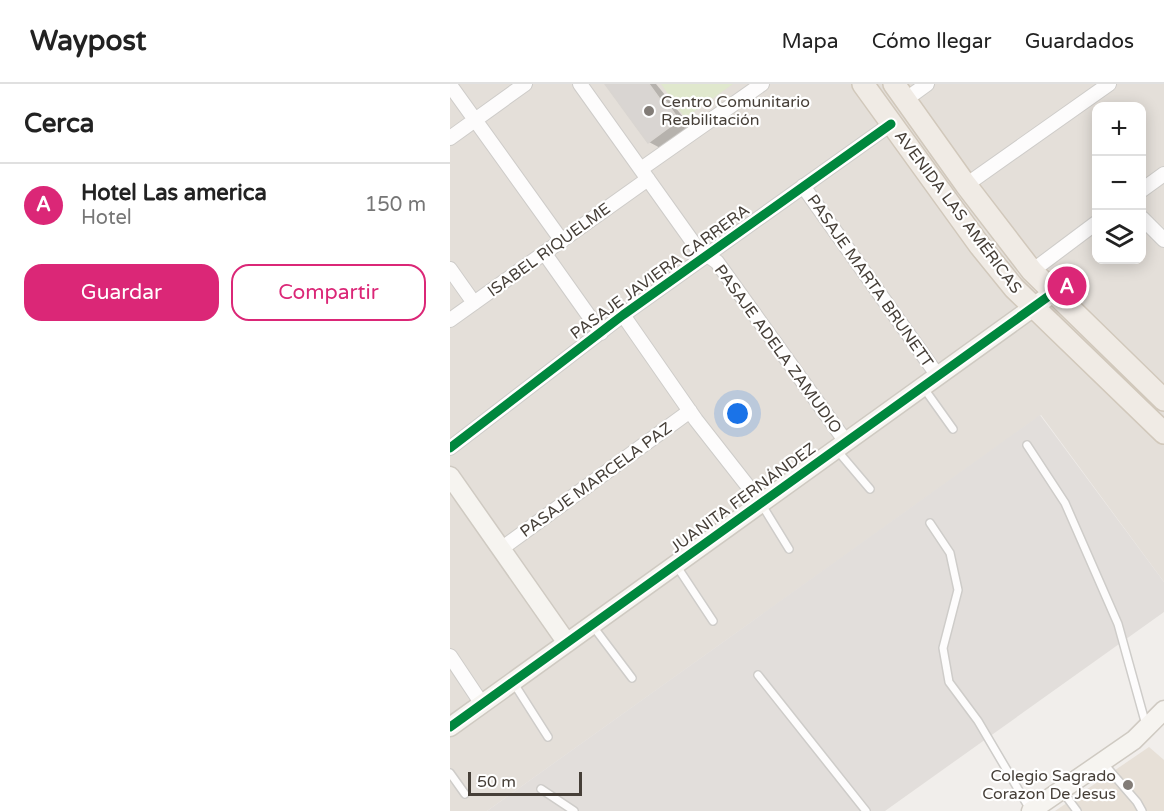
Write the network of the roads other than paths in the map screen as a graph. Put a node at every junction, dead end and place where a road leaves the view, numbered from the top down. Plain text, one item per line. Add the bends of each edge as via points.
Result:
1 (525, 84) edge
2 (580, 84) edge
3 (762, 84) edge
4 (863, 84) edge
5 (927, 84) edge
6 (1109, 84) edge
7 (450, 85) edge
8 (899, 92) edge
9 (475, 120) junction
10 (891, 124) junction
11 (450, 138) edge
12 (644, 174) junction
13 (1164, 174) edge
14 (966, 185) junction
15 (803, 186) junction
16 (1146, 187) edge
17 (1146, 222) edge
18 (1092, 226) edge
19 (1164, 240) edge
20 (562, 241) junction
21 (545, 254) junction
22 (707, 255) junction
23 (450, 269) edge
24 (1032, 271) junction
25 (1053, 293) junction
26 (474, 303) junction
27 (1034, 307) junction
28 (623, 315) junction
29 (450, 320) edge
30 (601, 333) junction
31 (931, 381) junction
32 (1164, 400) edge
33 (690, 411) junction
34 (953, 429) dead end
35 (1164, 434) edge
36 (1027, 445) dead end
37 (841, 446) junction
38 (450, 448) edge
39 (450, 476) edge
40 (870, 489) dead end
41 (761, 503) junction
42 (930, 523) dead end
43 (501, 549) junction
44 (789, 549) dead end
45 (676, 565) junction
46 (713, 621) dead end
47 (592, 625) junction
48 (567, 643) junction
49 (450, 656) edge
50 (758, 675) dead end
51 (632, 678) dead end
52 (513, 682) junction
53 (482, 704) junction
54 (1164, 710) edge
55 (450, 727) edge
56 (1147, 729) junction
57 (548, 736) dead end
58 (1102, 762) junction
59 (450, 773) edge
60 (541, 789) dead end
61 (1061, 790) junction
62 (465, 794) dead end
63 (574, 811) edge
64 (866, 811) edge
65 (1031, 811) edge
66 (1077, 811) edge
67 (1142, 811) edge

1 - 9 street
2 - 12 street, PASAJE ADELA ZAMUDIO
3 - 12 street, ISABEL RIQUELME
4 - 10 main road, AVENIDA LAS AMÉRICAS
5 - 8 street
6 - 14 street
7 - 9 street
8 - 14 main road, AVENIDA LAS AMÉRICAS
9 - 11 street
9 - 20 street
10 - 15 street, PASAJE JAVIERA CARRERA
10 - 27 main road, AVENIDA LAS AMÉRICAS via 1001,273
12 - 20 street, ISABEL RIQUELME
12 - 22 street, PASAJE ADELA ZAMUDIO via 697,248
13 - 16 street
14 - 24 main road, AVENIDA LAS AMÉRICAS
15 - 22 street, PASAJE JAVIERA CARRERA
15 - 31 street, PASAJE MARTA BRUNETT
17 - 19 street
18 - 24 street
20 - 21 street, ISABEL RIQUELME
21 - 26 street, ISABEL RIQUELME
21 - 30 street
22 - 28 street, PASAJE JAVIERA CARRERA
22 - 37 street, PASAJE ADELA ZAMUDIO via 717,262
23 - 26 street
24 - 25 main road, AVENIDA LAS AMÉRICAS
25 - 27 street, JUANITA FERNÁNDEZ
25 - 32 main road, AVENIDA LAS AMÉRICAS
26 - 29 street, ISABEL RIQUELME
27 - 31 street, JUANITA FERNÁNDEZ
27 - 35 main road, AVENIDA LAS AMÉRICAS
28 - 30 street, PASAJE JAVIERA CARRERA
28 - 33 street
30 - 38 street, PASAJE JAVIERA CARRERA
31 - 34 lane
31 - 37 street, JUANITA FERNÁNDEZ
33 - 41 street
33 - 43 street, PASAJE MARCELA PAZ
36 - 56 lane via 1065,503 1118,624
37 - 40 lane
37 - 41 street, JUANITA FERNÁNDEZ
39 - 43 street
41 - 44 lane
41 - 45 street, JUANITA FERNÁNDEZ
42 - 65 lane via 950,553 958,590 943,648 949,682 978,721
43 - 48 street
45 - 46 lane
45 - 47 street, JUANITA FERNÁNDEZ
47 - 48 street, JUANITA FERNÁNDEZ
47 - 51 lane
48 - 52 street, JUANITA FERNÁNDEZ
49 - 53 street
50 - 64 lane
52 - 53 street, JUANITA FERNÁNDEZ
52 - 57 lane
53 - 55 street, JUANITA FERNÁNDEZ
54 - 56 street
56 - 58 street
58 - 61 street
58 - 67 lane
59 - 62 lane
60 - 63 lane
61 - 65 street
61 - 66 lane

